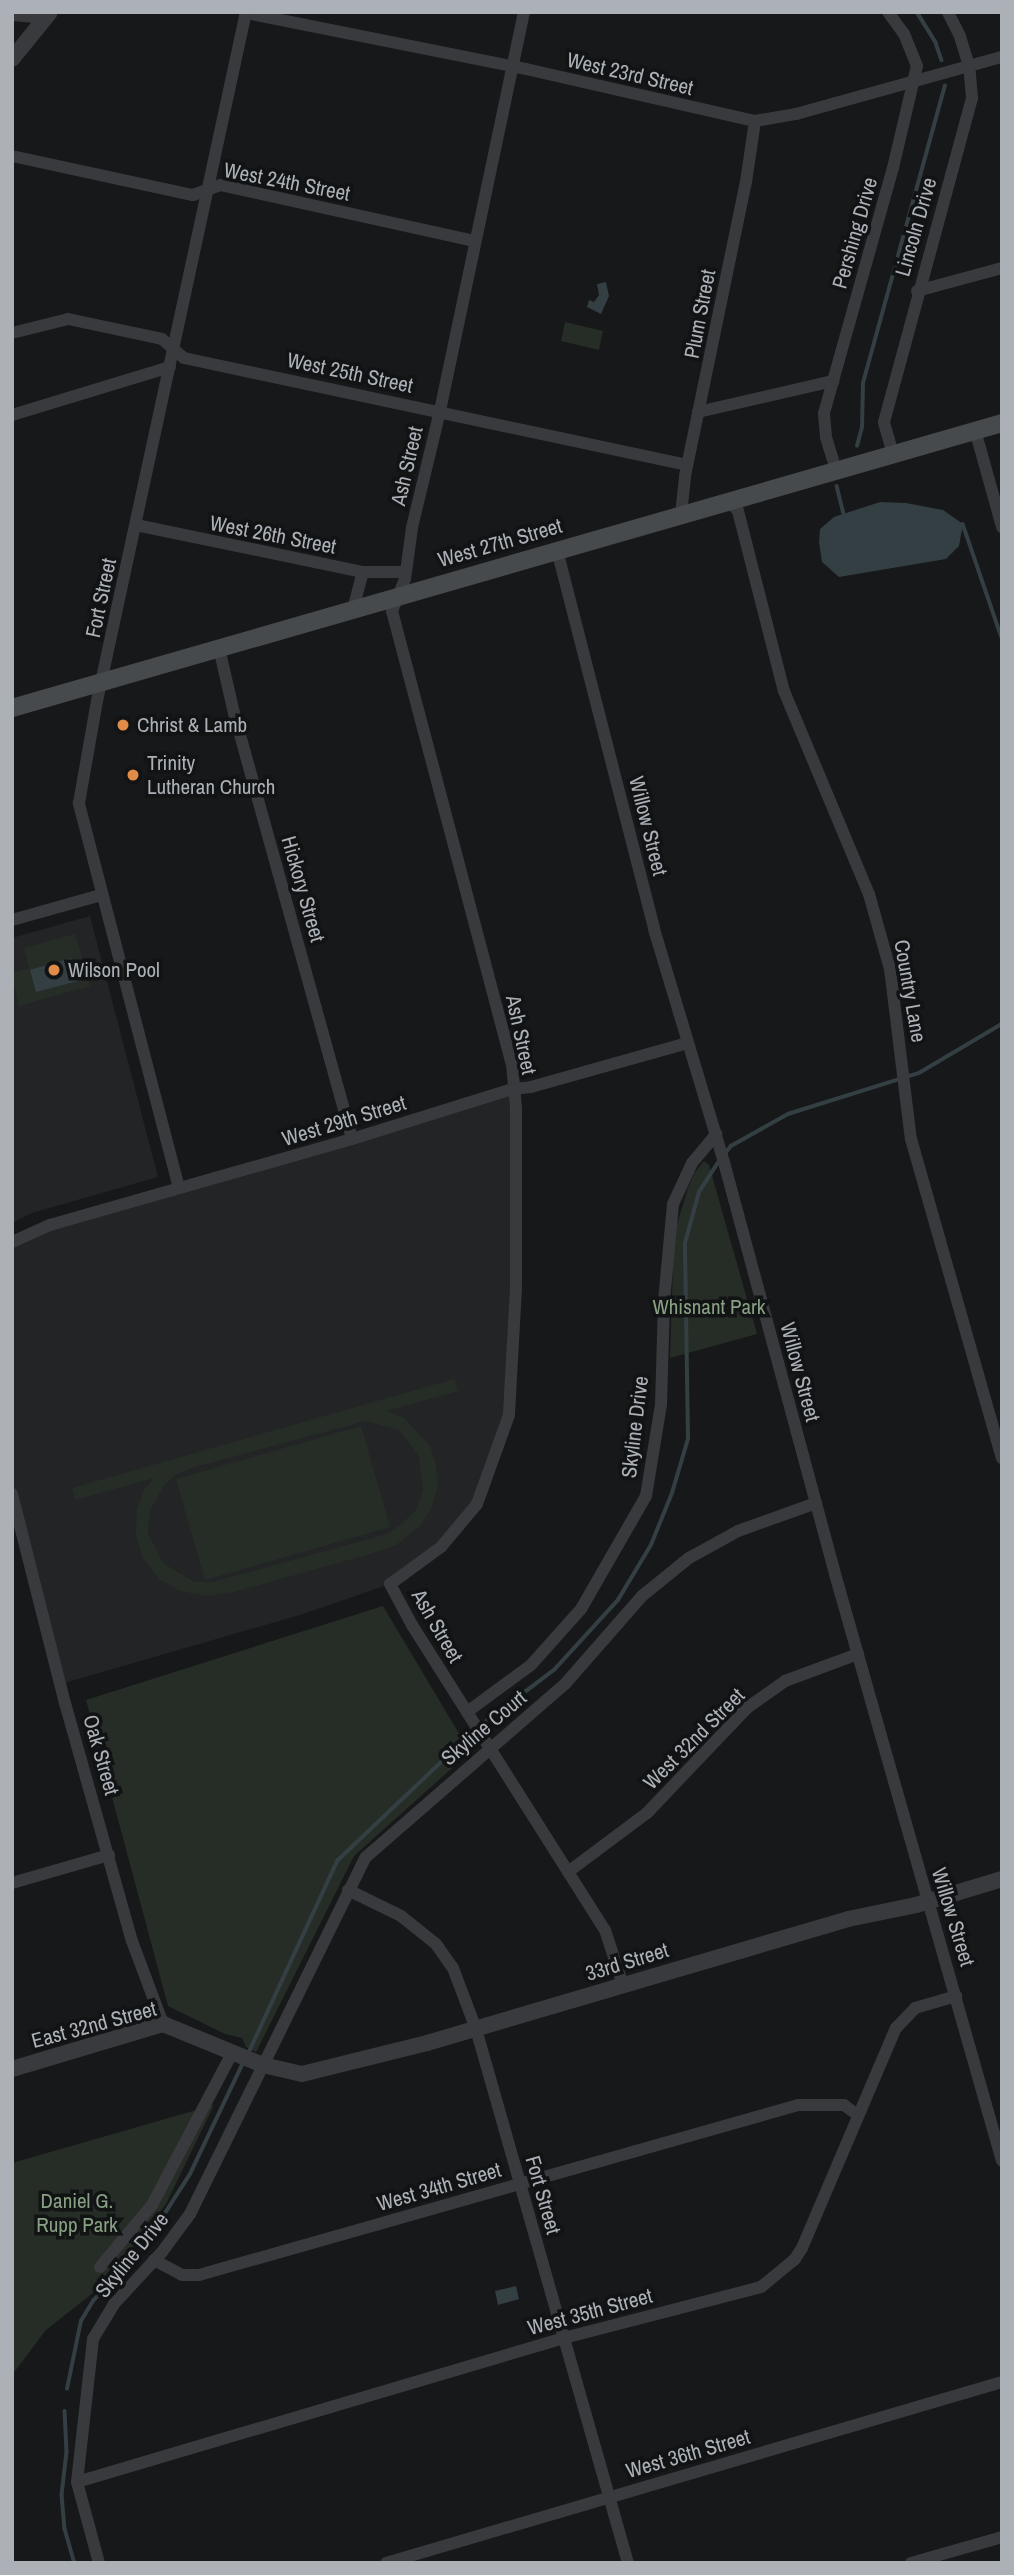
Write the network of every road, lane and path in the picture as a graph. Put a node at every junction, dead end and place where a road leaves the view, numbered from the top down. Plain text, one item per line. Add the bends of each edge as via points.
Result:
1 (524, 12) edge
2 (888, 12) edge
3 (948, 12) edge
4 (246, 13) edge
5 (12, 15) edge
6 (48, 15) edge
7 (1002, 57) edge
8 (12, 59) edge
9 (969, 66) junction
10 (512, 67) junction
11 (913, 82) junction
12 (754, 121) junction
13 (12, 156) edge
14 (209, 187) junction
15 (474, 241) junction
16 (1002, 268) edge
17 (917, 291) junction
18 (12, 333) edge
19 (173, 348) junction
20 (170, 367) junction
21 (834, 381) junction
22 (440, 411) junction
23 (698, 412) junction
24 (12, 415) edge
25 (1002, 422) edge
26 (975, 430) junction
27 (893, 454) junction
28 (687, 465) junction
29 (836, 470) junction
30 (730, 502) junction
31 (681, 515) junction
32 (136, 525) junction
33 (1002, 527) edge
34 (556, 550) junction
35 (363, 572) junction
36 (404, 572) junction
37 (398, 596) junction
38 (353, 609) junction
39 (219, 648) junction
40 (103, 681) junction
41 (12, 708) edge
42 (101, 895) junction
43 (12, 920) edge
44 (688, 1043) junction
45 (513, 1088) junction
46 (717, 1138) junction
47 (352, 1139) junction
48 (179, 1188) junction
49 (12, 1242) edge
50 (1002, 1458) edge
51 (12, 1494) edge
52 (816, 1503) junction
53 (16, 1530) edge
54 (858, 1654) junction
55 (467, 1713) junction
56 (489, 1747) junction
57 (109, 1855) junction
58 (568, 1872) junction
59 (1002, 1879) edge
60 (12, 1883) edge
61 (348, 1890) junction
62 (928, 1901) junction
63 (623, 1985) junction
64 (956, 1996) junction
65 (163, 2024) junction
66 (476, 2029) junction
67 (232, 2053) junction
68 (263, 2065) junction
69 (12, 2069) edge
70 (858, 2115) junction
71 (1002, 2161) edge
72 (520, 2184) junction
73 (153, 2260) junction
74 (100, 2267) dead end
75 (564, 2338) junction
76 (1002, 2382) edge
77 (77, 2482) junction
78 (610, 2497) junction
79 (1002, 2537) edge
80 (99, 2563) edge
81 (386, 2563) edge
82 (628, 2563) edge
83 (911, 2563) edge

1 - 10 street, Ash Street
2 - 11 street, Pershing Drive via 904,34 917,66
3 - 9 street, Lincoln Drive
4 - 10 street, West 23rd Street
4 - 14 street, Fort Street
5 - 6 street
6 - 8 street
7 - 9 street, West 23rd Street
9 - 11 street, West 23rd Street
9 - 17 street, Lincoln Drive via 972,98
10 - 12 street, West 23rd Street
10 - 15 street, Ash Street
11 - 12 street, West 23rd Street
11 - 21 street, Pershing Drive
12 - 23 street, Plum Street via 746,182
13 - 14 street, West 24th Street via 193,195
14 - 15 street, West 24th Street via 220,185
14 - 19 street, Fort Street
15 - 22 street, Ash Street
16 - 17 street
17 - 27 street, Lincoln Drive via 884,422
18 - 19 street, West 25th Street via 68,319 163,339
19 - 20 street, Fort Street
19 - 22 street, West 25th Street via 184,358
20 - 24 street
20 - 32 street, Fort Street
21 - 23 street
21 - 29 street, Pershing Drive via 824,413
22 - 28 street, West 25th Street
22 - 36 street, Ash Street
23 - 28 street, Plum Street
25 - 26 main road, West 27th Street
26 - 27 main road, West 27th Street
26 - 33 street
27 - 29 main road, West 27th Street
28 - 31 street, Plum Street
29 - 30 main road, West 27th Street
30 - 31 main road, West 27th Street
30 - 50 street, Country Lane via 738,512 784,691 869,894 890,969 911,1139
31 - 34 main road, West 27th Street
32 - 35 street, West 26th Street
32 - 40 street, Fort Street
34 - 37 main road, West 27th Street
34 - 44 street, Willow Street
35 - 36 street, West 26th Street
35 - 38 street
36 - 37 street, Ash Street
37 - 38 main road, West 27th Street
37 - 45 street, Ash Street via 392,611 512,1065
38 - 39 main road, West 27th Street
39 - 40 main road, West 27th Street
39 - 47 street, Hickory Street
40 - 41 main road, West 27th Street
40 - 42 street, Fort Street via 79,803
42 - 43 street
42 - 48 street, Fort Street
44 - 45 street, West 29th Street via 531,1087
44 - 46 street, Willow Street
45 - 47 street, West 29th Street
45 - 55 street, Ash Street via 516,1316 509,1415 477,1504 441,1547 390,1584
46 - 52 street, Willow Street
46 - 55 street, Skyline Drive via 692,1163 673,1204 661,1404 646,1496 582,1609 531,1665
47 - 48 street, West 29th Street
48 - 49 street, West 29th Street via 50,1225
51 - 53 street, Oak Street
52 - 54 street, Willow Street
52 - 56 street, Skyline Court via 738,1531 689,1558 642,1596 565,1684
53 - 57 street, Oak Street
54 - 58 street, West 32nd Street via 785,1681 750,1706 647,1813
54 - 62 street, Willow Street
55 - 56 street, Ash Street
56 - 58 street, Ash Street
56 - 61 street, Skyline Court via 366,1857
57 - 60 street
57 - 65 street, Oak Street via 132,1941
58 - 63 street, Ash Street via 605,1930
59 - 62 street, 33rd Street
61 - 66 street, Fort Street via 401,1916 436,1944 453,1968
61 - 68 street, Skyline Court
62 - 63 street, 33rd Street via 848,1919
62 - 64 street, Willow Street
63 - 66 street, 33rd Street
64 - 70 street, West 35th Street via 915,2008 896,2028
64 - 71 street, Willow Street
65 - 67 street, East 32nd Street
65 - 69 street, East 32nd Street
66 - 68 street, 33rd Street via 302,2074
66 - 72 street, Fort Street
67 - 68 street, East 32nd Street
67 - 74 street via 152,2205
68 - 73 street, Skyline Drive via 190,2214
70 - 72 street, West 34th Street via 844,2105 798,2105
70 - 75 street, West 35th Street via 802,2248 778,2275 761,2287
72 - 73 street, West 34th Street via 199,2276 183,2276
72 - 75 street, Fort Street
73 - 77 street, Skyline Drive via 114,2304 93,2339
75 - 77 street, West 35th Street
75 - 78 street, Fort Street
76 - 78 street, West 36th Street
77 - 80 street, Skyline Drive
78 - 81 street, West 36th Street
78 - 82 street, Fort Street
79 - 83 street

